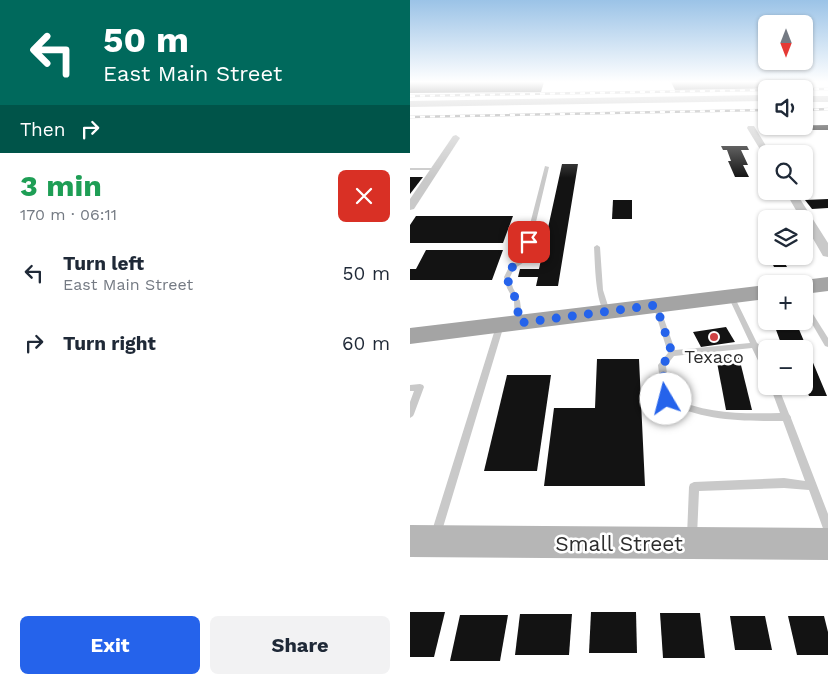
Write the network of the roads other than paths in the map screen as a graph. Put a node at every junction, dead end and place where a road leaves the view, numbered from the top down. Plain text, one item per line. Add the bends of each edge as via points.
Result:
1 (751, 128) dead end
2 (456, 138) dead end
3 (761, 145) edge
4 (548, 167) dead end
5 (410, 169) edge
6 (435, 169) junction
7 (796, 200) edge
8 (410, 207) edge
9 (596, 247) dead end
10 (828, 252) edge
11 (828, 284) edge
12 (813, 286) edge
13 (758, 293) edge
14 (731, 296) junction
15 (656, 305) junction
16 (607, 312) junction
17 (813, 320) edge
18 (509, 324) junction
19 (410, 336) edge
20 (828, 344) edge
21 (756, 345) junction
22 (758, 350) edge
23 (672, 353) junction
24 (410, 388) edge
25 (778, 395) edge
26 (410, 414) edge
27 (787, 417) junction
28 (812, 486) junction
29 (828, 526) edge
30 (422, 541) edge
31 (692, 544) junction
32 (828, 544) edge

1 - 3 street
2 - 6 street
4 - 18 lane via 524,260 511,268 507,277 517,301
5 - 6 lane
6 - 8 street
7 - 10 street
9 - 16 lane via 600,290
11 - 12 main road
13 - 14 main road
14 - 15 main road
14 - 21 lane
15 - 16 main road
15 - 23 lane
16 - 18 main road
17 - 20 lane
18 - 19 main road
18 - 30 lane
21 - 22 lane
21 - 23 lane
23 - 27 lane via 662,365 666,399 684,408 716,416
24 - 26 lane via 420,387
25 - 27 lane
27 - 28 lane
28 - 29 lane
28 - 31 lane via 784,483 694,487
30 - 31 main road, Small Street
31 - 32 main road, Small Street

